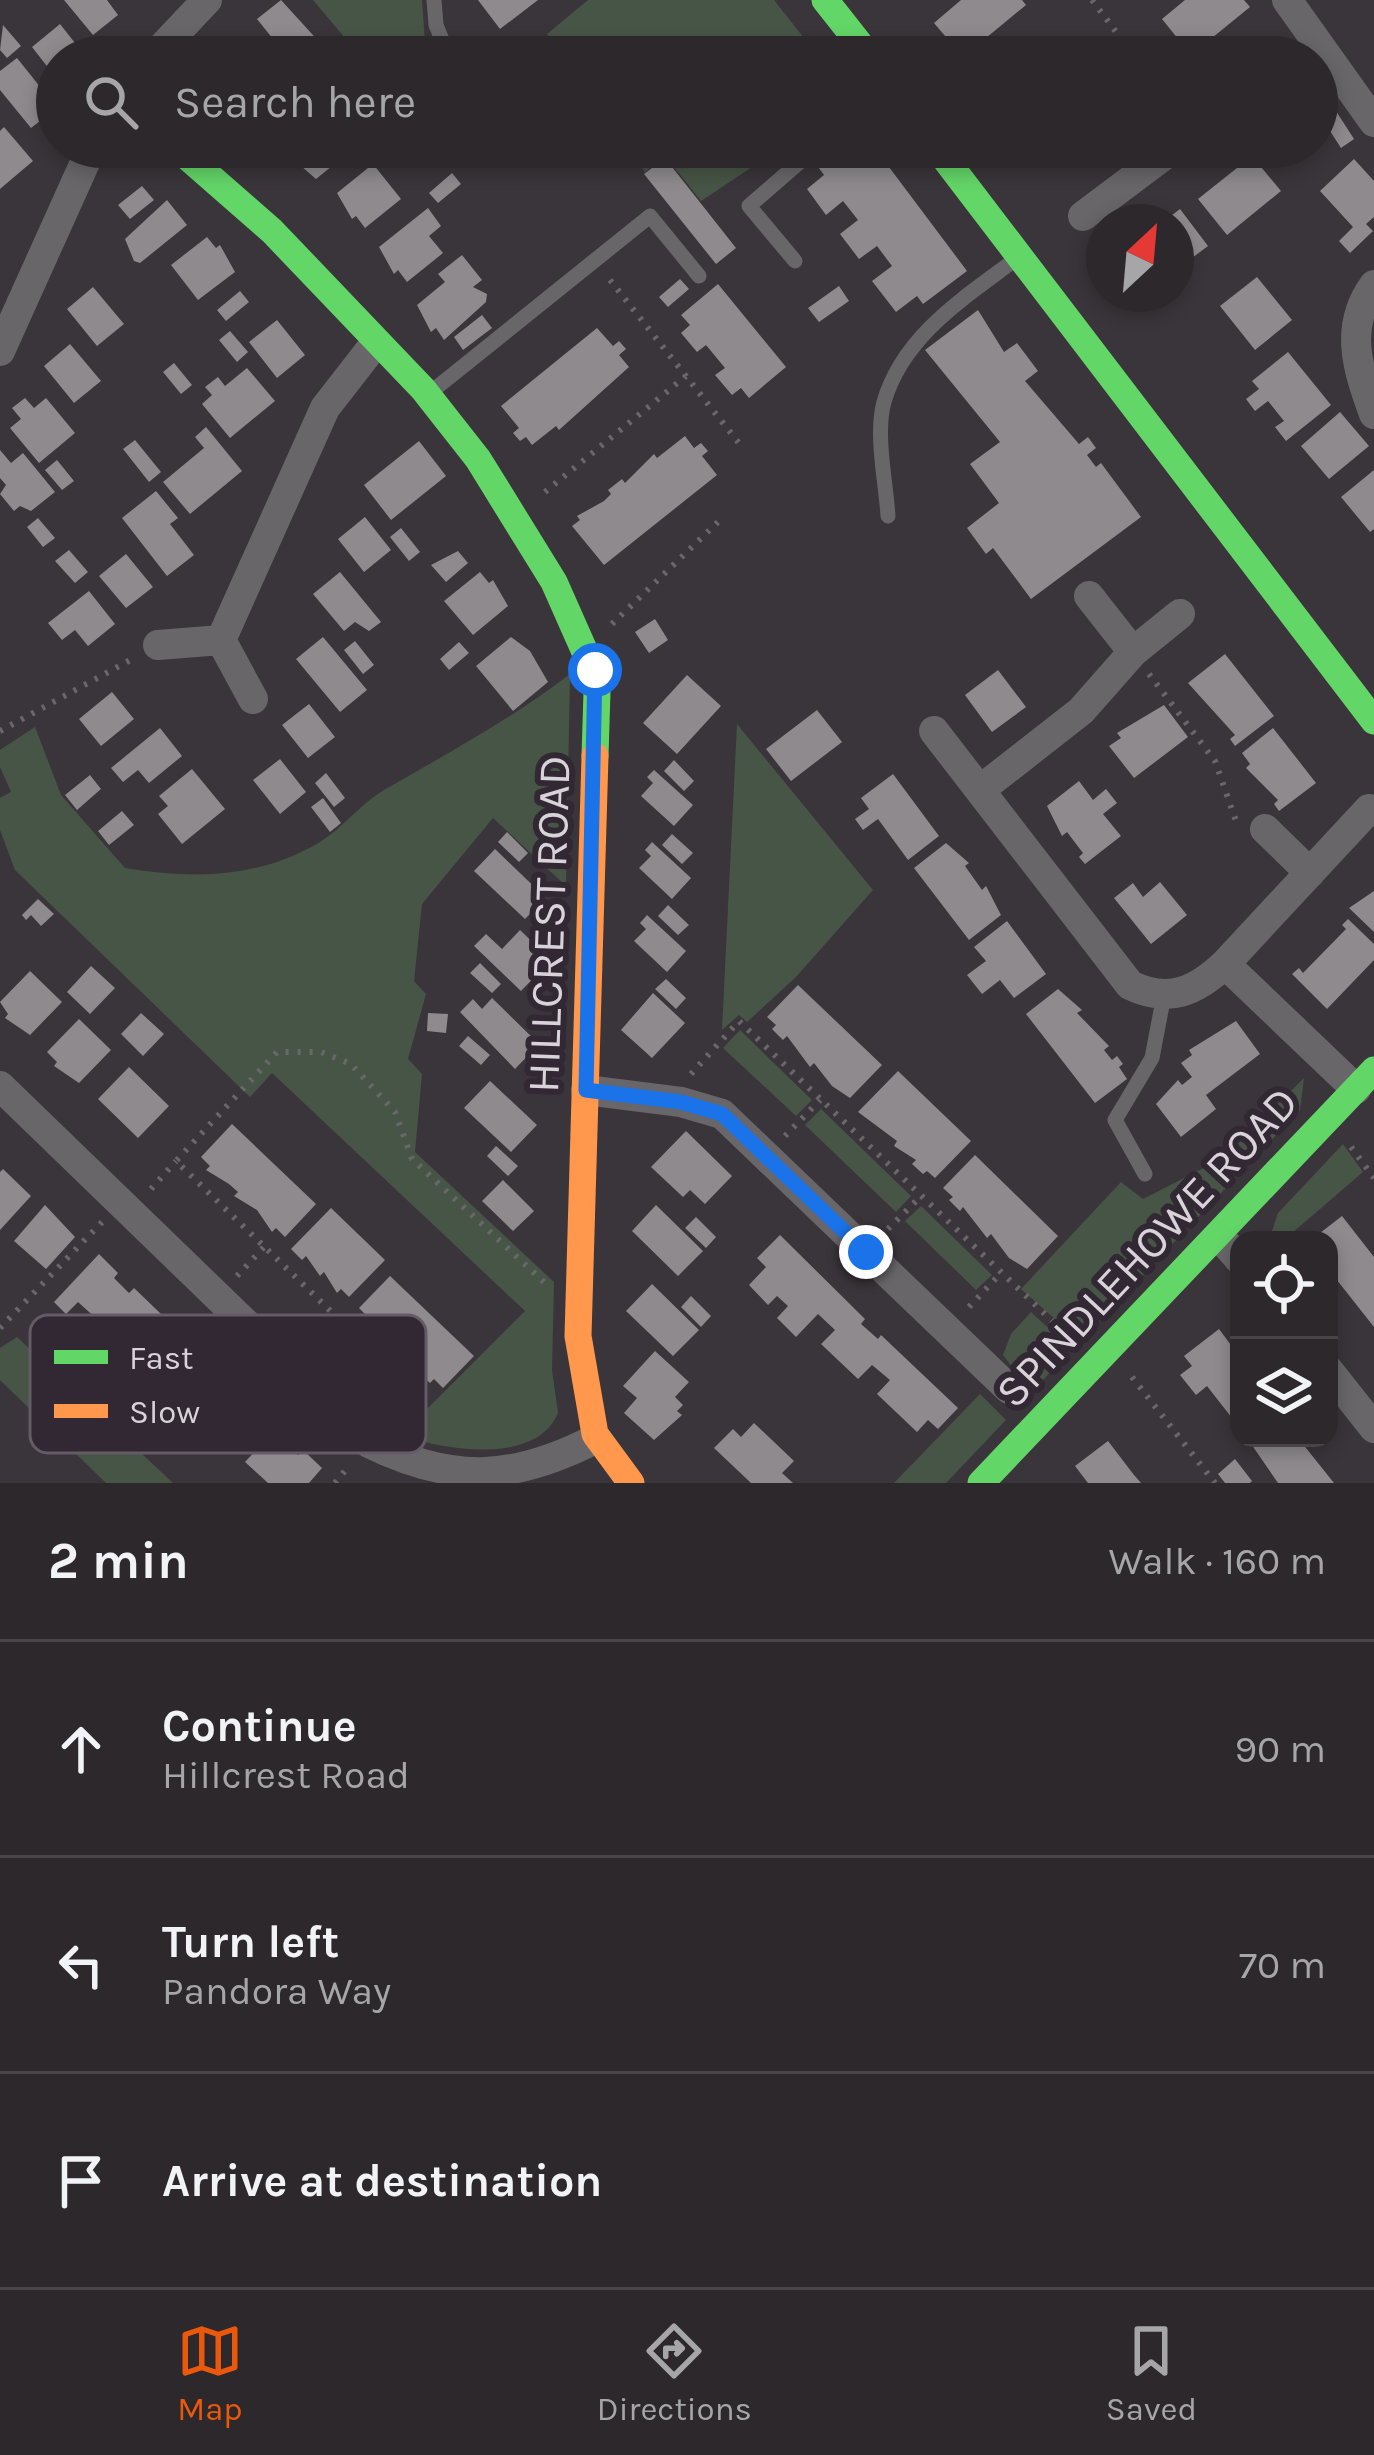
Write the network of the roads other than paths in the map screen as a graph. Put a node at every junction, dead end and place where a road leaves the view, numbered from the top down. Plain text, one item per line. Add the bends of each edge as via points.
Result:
1 (207, 0) edge
2 (434, 0) edge
3 (825, 0) edge
4 (1287, 0) edge
5 (172, 36) edge
6 (440, 36) edge
7 (853, 36) edge
8 (1299, 36) edge
9 (1338, 84) edge
10 (1374, 122) edge
11 (83, 168) edge
12 (202, 168) edge
13 (793, 168) edge
14 (950, 168) edge
15 (1147, 168) edge
16 (1084, 216) dead end
17 (1016, 259) junction
18 (795, 261) dead end
19 (699, 276) dead end
20 (1374, 285) edge
21 (374, 345) junction
22 (0, 351) edge
23 (428, 394) junction
24 (1374, 414) edge
25 (888, 516) dead end
26 (1089, 596) dead end
27 (1180, 614) dead end
28 (220, 640) junction
29 (158, 645) road end
30 (1133, 652) junction
31 (253, 699) dead end
32 (1374, 721) edge
33 (934, 731) dead end
34 (980, 790) junction
35 (1369, 809) dead end
36 (1265, 829) road end
37 (1310, 873) junction
38 (1225, 964) junction
39 (1164, 995) junction
40 (1365, 1080) edge
41 (586, 1090) junction
42 (7, 1107) edge
43 (1145, 1174) dead end
44 (1229, 1248) edge
45 (246, 1315) edge
46 (1338, 1383) edge
47 (1009, 1389) dead end
48 (1374, 1428) edge
49 (595, 1439) junction
50 (382, 1453) edge
51 (631, 1483) edge
52 (982, 1483) edge

1 - 5 street
2 - 6 lane
3 - 7 street
4 - 8 street
9 - 10 street
11 - 22 street
12 - 21 street, HILLCREST ROAD via 249,207
13 - 18 lane via 749,206
14 - 17 street
15 - 16 street
17 - 25 lane via 942,314 906,354 882,405
17 - 32 street
19 - 23 lane via 650,215
20 - 24 street via 1357,309 1357,361
21 - 23 street, HILLCREST ROAD
21 - 28 street via 325,408
23 - 41 street, HILLCREST ROAD via 488,471 586,645 597,692
26 - 30 street
27 - 30 street
28 - 29 street
28 - 31 street
30 - 34 street via 1081,711
33 - 34 street
34 - 39 street via 1119,975
35 - 37 street
36 - 37 street
37 - 38 street
38 - 39 street via 1201,986
38 - 40 street
39 - 43 lane via 1152,1058 1115,1120
40 - 44 street, SPINDLEHOWE ROAD
41 - 47 street via 722,1114
41 - 49 street, HILLCREST ROAD via 579,1315 583,1402
42 - 45 street via 138,1202
44 - 52 street, SPINDLEHOWE ROAD via 1103,1356
46 - 48 street
49 - 50 street via 504,1478 466,1482 400,1466
49 - 51 street, HILLCREST ROAD

